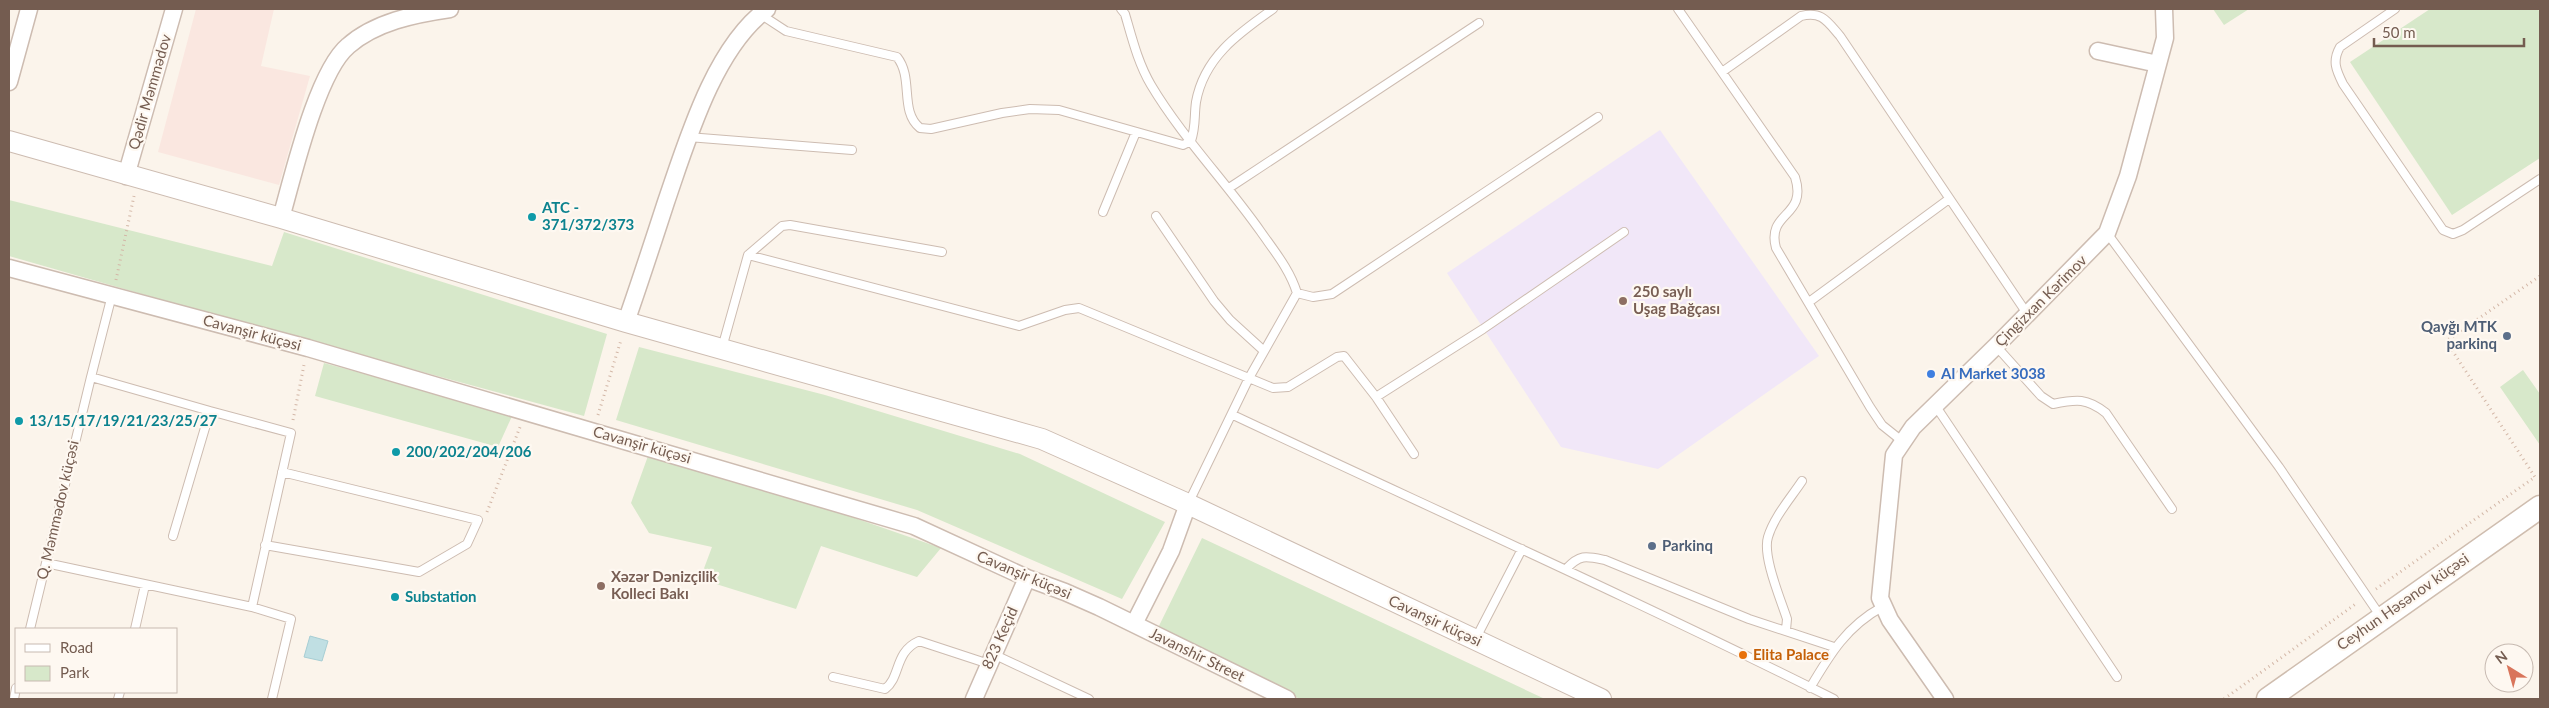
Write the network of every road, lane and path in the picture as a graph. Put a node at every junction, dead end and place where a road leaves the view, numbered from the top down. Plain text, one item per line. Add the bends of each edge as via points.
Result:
1 (29, 9) edge
2 (174, 9) edge
3 (450, 9) edge
4 (1121, 9) edge
5 (1273, 9) edge
6 (1678, 9) edge
7 (2164, 9) edge
8 (2395, 9) edge
9 (762, 11) edge
10 (1799, 12) edge
11 (1479, 23) dead end
12 (14, 44) edge
13 (2098, 51) dead end
14 (2158, 64) junction
15 (1722, 72) junction
16 (9, 82) edge
17 (1598, 117) dead end
18 (1136, 132) junction
19 (688, 137) junction
20 (9, 141) edge
21 (1191, 141) junction
22 (852, 150) dead end
23 (2540, 179) edge
24 (130, 184) junction
25 (1229, 188) junction
26 (1949, 199) junction
27 (1103, 212) dead end
28 (1156, 216) dead end
29 (281, 218) junction
30 (1624, 232) dead end
31 (2107, 233) junction
32 (942, 252) dead end
33 (748, 255) junction
34 (121, 260) dead end
35 (9, 268) edge
36 (2540, 276) edge
37 (1297, 294) junction
38 (112, 295) junction
39 (1809, 302) junction
40 (2028, 315) junction
41 (626, 322) junction
42 (1996, 346) junction
43 (308, 348) junction
44 (722, 348) junction
45 (1264, 351) junction
46 (91, 377) junction
47 (1249, 378) junction
48 (1376, 397) junction
49 (1935, 405) junction
50 (526, 411) junction
51 (210, 412) junction
52 (1233, 415) junction
53 (593, 430) junction
54 (291, 433) junction
55 (1902, 441) junction
56 (1414, 454) dead end
57 (282, 472) junction
58 (1802, 481) dead end
59 (1188, 504) junction
60 (2540, 507) edge
61 (2172, 510) dead end
62 (478, 520) junction
63 (173, 536) dead end
64 (265, 545) junction
65 (1522, 550) junction
66 (46, 563) junction
67 (1566, 569) junction
68 (1027, 578) junction
69 (146, 585) junction
70 (2367, 596) junction
71 (252, 607) junction
72 (1882, 607) junction
73 (2381, 617) junction
74 (1134, 624) junction
75 (30, 628) edge
76 (135, 628) edge
77 (1786, 630) junction
78 (1476, 640) junction
79 (1834, 648) junction
80 (991, 659) junction
81 (833, 677) dead end
82 (2117, 677) dead end
83 (1810, 688) junction
84 (272, 699) edge
85 (974, 699) edge
86 (1089, 699) edge
87 (1287, 699) edge
88 (1601, 699) edge
89 (1834, 699) edge
90 (1945, 699) edge
91 (2224, 699) edge
92 (2268, 699) edge

1 - 12 street
2 - 24 street, Qədir Məmmədov
3 - 29 street via 418,14 368,32 334,61 321,87
4 - 21 lane via 1140,64 1151,85
5 - 21 lane via 1234,37 1216,55 1196,102 1196,127
6 - 15 lane
7 - 14 street, Çingizxan Kərimov via 2165,38
8 - 23 lane via 2340,47 2335,56 2335,69 2443,230 2453,234 2463,230
9 - 18 lane via 786,31 897,57 904,65 909,116 920,128 932,129 1030,109 1059,110
9 - 19 street via 743,30 724,58
10 - 15 lane
10 - 26 lane via 1813,13 1825,19 1840,36
11 - 25 lane
12 - 16 street
13 - 14 street
14 - 31 street, Çingizxan Kərimov via 2128,176
15 - 39 lane via 1795,177 1799,190 1797,201 1777,225 1773,236 1776,248
17 - 37 lane via 1332,294 1313,297
18 - 21 lane via 1183,146
18 - 27 lane
19 - 22 lane
19 - 41 street
20 - 24 street, Cavanşir küçəsi
21 - 25 lane
24 - 29 street, Cavanşir küçəsi
24 - 34 path
25 - 37 lane via 1292,278
26 - 39 lane
26 - 40 lane
28 - 45 lane via 1214,301
29 - 41 street, Cavanşir küçəsi
30 - 48 lane via 1483,329
31 - 40 street, Çingizxan Kərimov
31 - 70 lane via 2279,467
32 - 33 lane via 790,224 782,226
33 - 44 lane
33 - 47 lane via 1019,326 1079,308
35 - 38 street, Cavanşir küçəsi
36 - 70 path via 2446,342 2535,477
37 - 45 lane
38 - 43 street, Cavanşir küçəsi
38 - 46 lane, Q. Məmmədov küçəsi
39 - 55 lane via 1882,425
40 - 42 street, Çingizxan Kərimov
41 - 44 street, Cavanşir küçəsi
41 - 53 path
42 - 49 street, Çingizxan Kərimov
42 - 61 lane via 2041,396 2053,404 2092,402 2106,413
43 - 50 street, Cavanşir küçəsi
43 - 54 path
44 - 59 street, Cavanşir küçəsi via 1042,439
45 - 47 lane
46 - 51 lane
46 - 66 lane, Q. Məmmədov küçəsi
47 - 48 lane via 1273,388 1288,388 1337,357 1344,356
47 - 52 lane
48 - 56 lane
49 - 55 street, Çingizxan Kərimov
49 - 82 lane
50 - 53 street, Cavanşir küçəsi
50 - 62 path via 485,517
51 - 54 lane
51 - 63 lane
52 - 59 lane
52 - 65 lane
53 - 68 street, Cavanşir küçəsi via 914,526
54 - 57 lane
55 - 72 street, Çingizxan Kərimov via 1894,455 1880,598
57 - 62 lane
57 - 64 lane
58 - 77 lane via 1767,539 1767,552 1787,619
59 - 74 street via 1171,551
59 - 78 street, Cavanşir küçəsi
60 - 73 main road, Ceyhun Həsənov küçəsi
62 - 64 lane via 467,544 419,572
64 - 71 lane
65 - 67 lane
65 - 78 lane
66 - 69 lane
66 - 75 lane, Q. Məmmədov küçəsi
67 - 77 lane via 1575,559 1587,556 1605,560
67 - 83 lane
68 - 74 street, Cavanşir küçəsi via 1066,592
68 - 80 street, 823 Keçid
69 - 71 lane
69 - 76 lane
70 - 73 lane
70 - 91 path
71 - 84 lane via 291,618
72 - 79 lane via 1864,617
72 - 90 street
73 - 92 main road, Ceyhun Həsənov küçəsi
74 - 87 street, Javanshir Street
77 - 79 lane
78 - 88 street, Cavanşir küçəsi
79 - 83 lane
80 - 81 lane via 920,641 905,650 885,689
80 - 85 street, 823 Keçid
80 - 86 lane
83 - 89 lane

